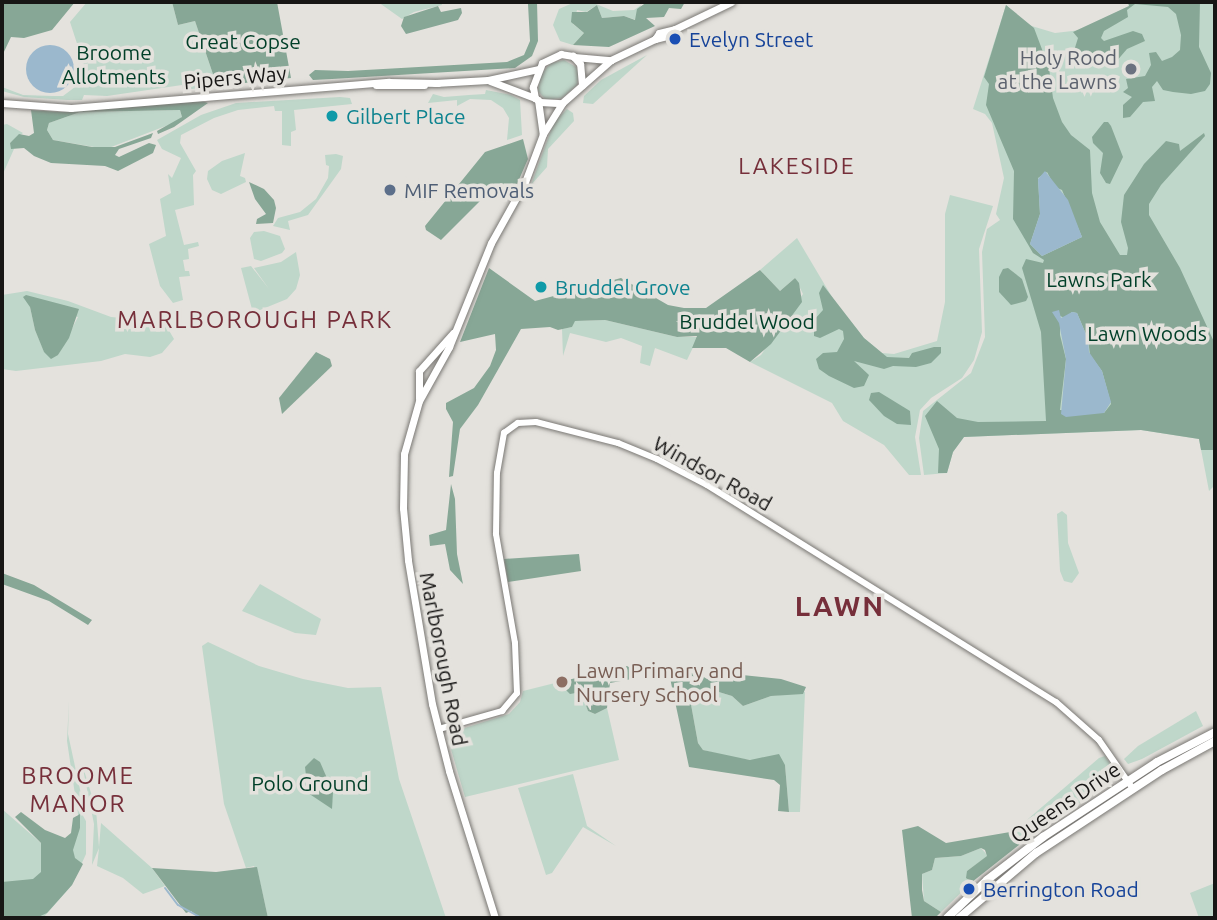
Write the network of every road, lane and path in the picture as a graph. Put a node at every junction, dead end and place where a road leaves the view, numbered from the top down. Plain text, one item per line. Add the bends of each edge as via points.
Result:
1 (731, 2) edge
2 (574, 57) junction
3 (611, 60) junction
4 (538, 69) junction
5 (488, 80) junction
6 (582, 85) junction
7 (537, 99) junction
8 (2, 101) edge
9 (562, 103) junction
10 (543, 134) junction
11 (454, 333) junction
12 (422, 368) junction
13 (432, 378) junction
14 (420, 379) junction
15 (419, 401) junction
16 (439, 729) junction
17 (1215, 732) edge
18 (1215, 741) edge
19 (1131, 785) junction
20 (495, 918) edge
21 (947, 918) edge
22 (959, 918) edge

1 - 3 main road
2 - 3 main road
2 - 4 main road via 553,56
2 - 6 main road via 582,70
3 - 6 main road
4 - 5 main road, Pipers Way
4 - 7 main road via 533,84
5 - 7 main road, Pipers Way
5 - 8 main road, Pipers Way via 71,108
6 - 9 main road
7 - 9 main road via 552,105
7 - 10 main road, Marlborough Road
9 - 10 main road, Marlborough Road
10 - 11 main road, Marlborough Road via 530,172 491,243
11 - 12 main road, Marlborough Road
11 - 13 main road, Marlborough Road
12 - 13 main road via 430,369
12 - 14 main road
13 - 14 main road
13 - 15 main road, Marlborough Road
14 - 15 main road, Marlborough Road
15 - 16 main road, Marlborough Road via 404,454 404,520 411,583
16 - 19 street, Windsor Road via 502,711 517,693 516,650 499,559 495,498 502,439 513,425 529,421 618,443 706,485 1056,702 1099,740
16 - 20 main road, Marlborough Road
17 - 19 main road, Queens Drive
18 - 19 main road, Queens Drive
19 - 21 main road, Queens Drive via 1017,855
19 - 22 main road, Queens Drive via 1022,863

